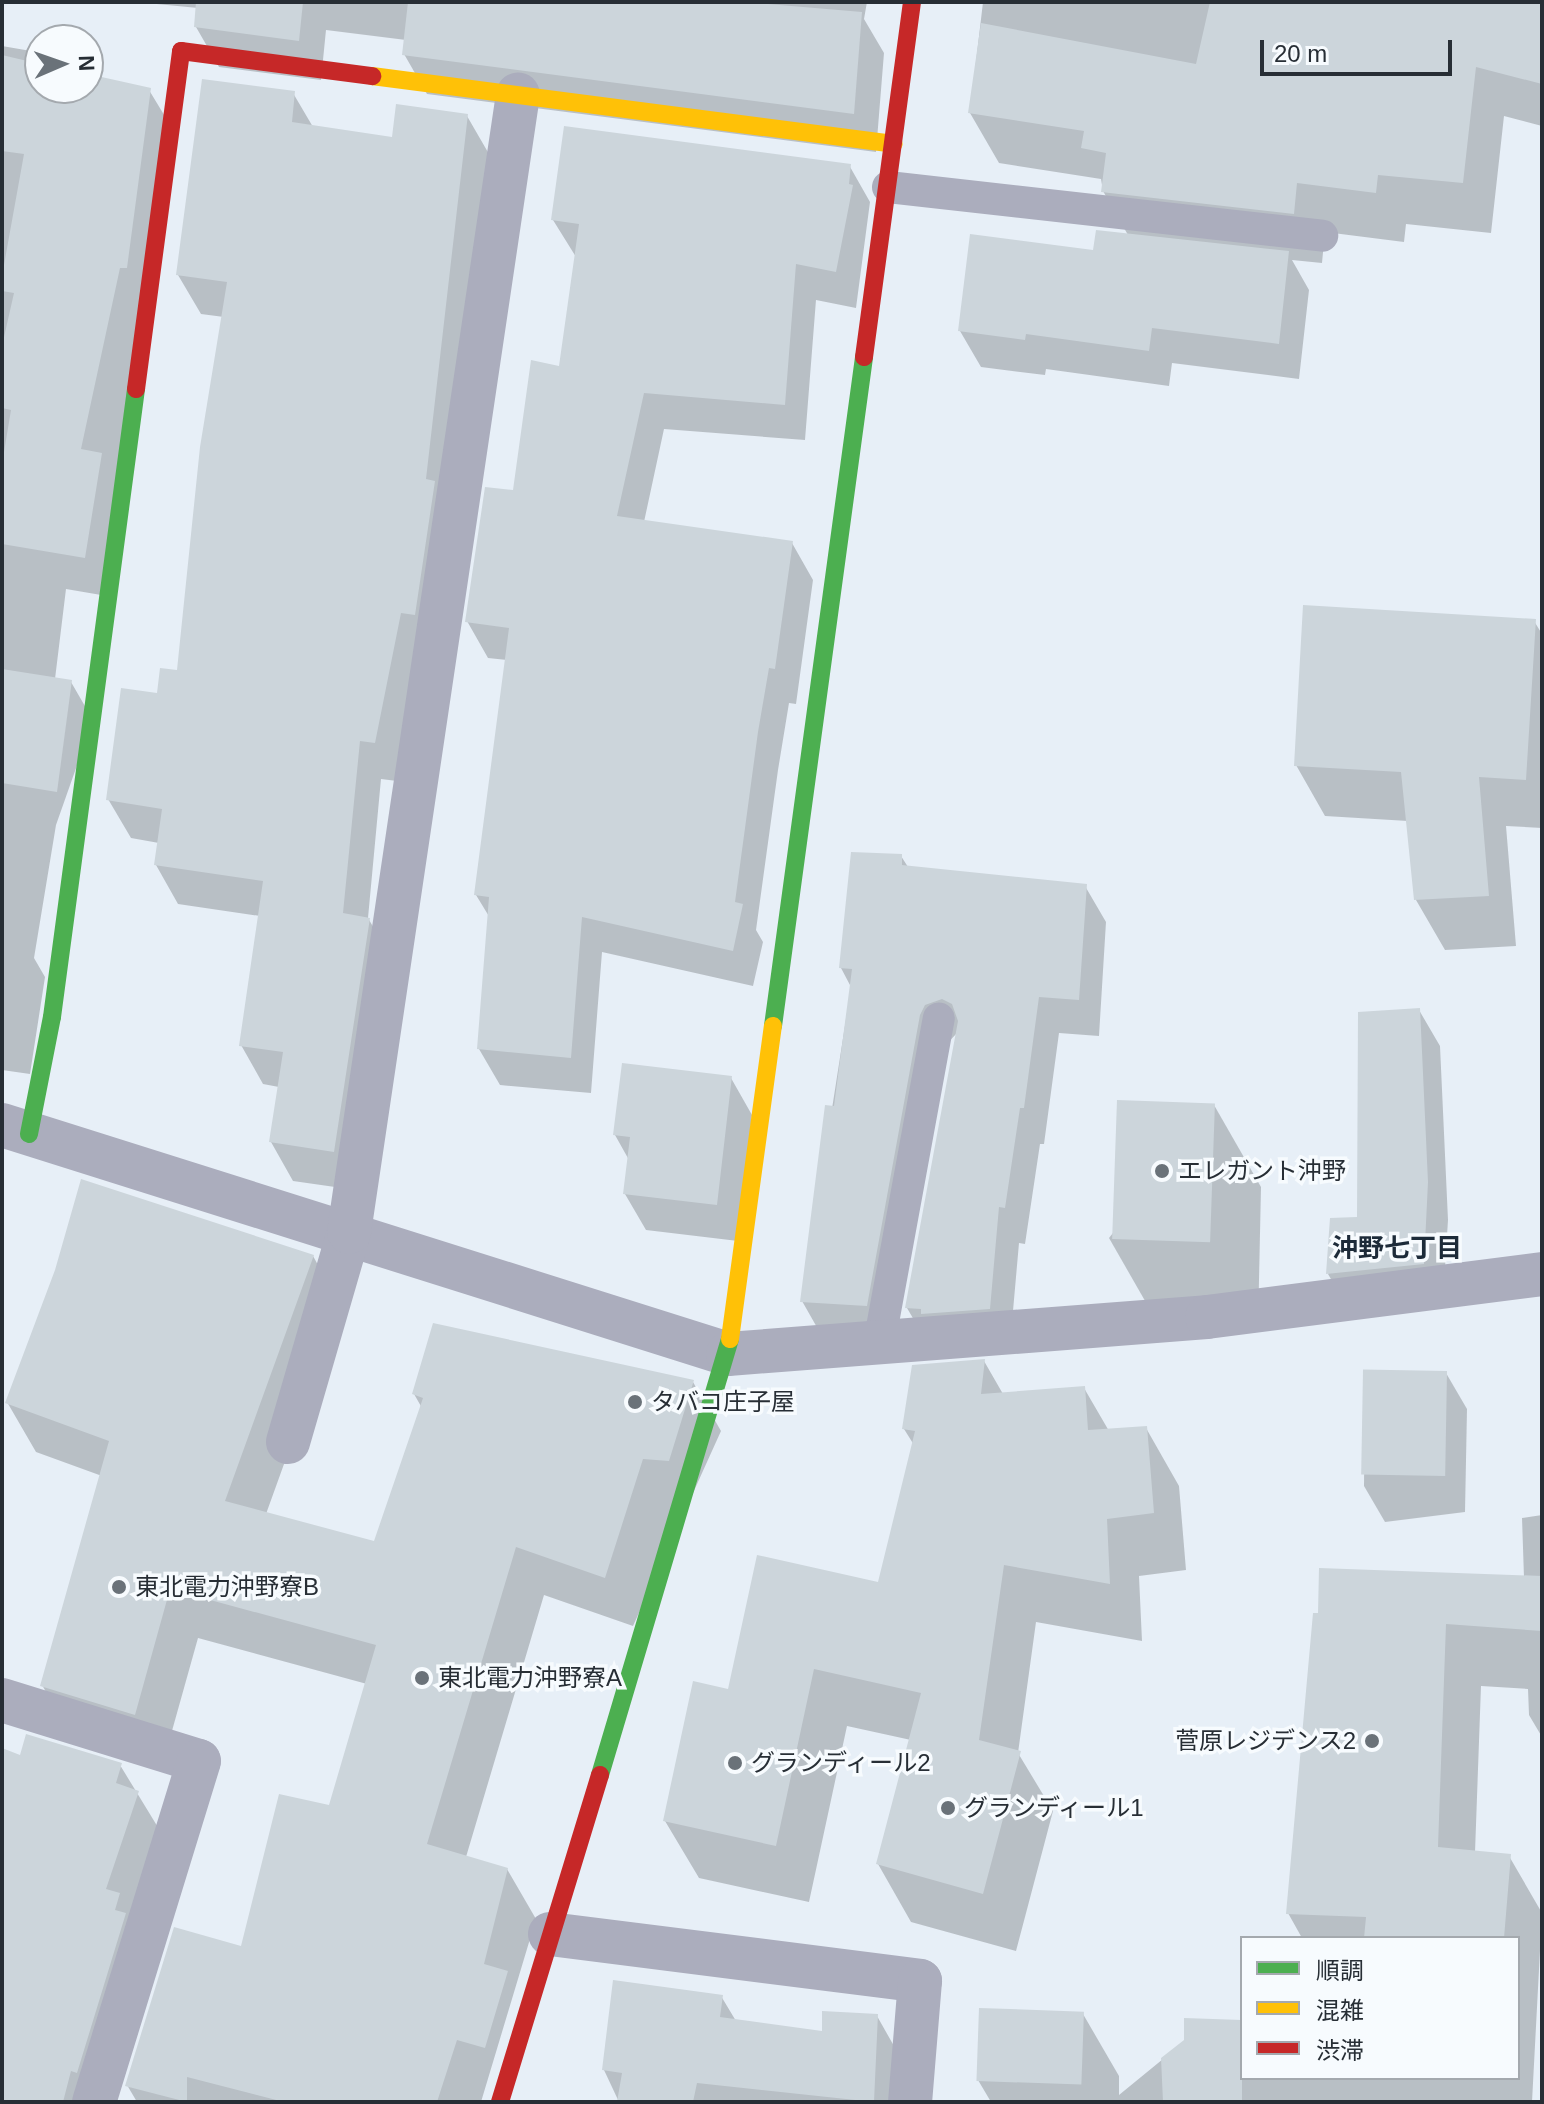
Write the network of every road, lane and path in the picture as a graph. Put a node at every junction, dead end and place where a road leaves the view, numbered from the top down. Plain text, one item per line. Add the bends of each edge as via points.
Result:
1 (912, 2) edge
2 (518, 94) junction
3 (894, 144) junction
4 (888, 187) junction
5 (1322, 236) dead end
6 (939, 1018) dead end
7 (15, 1130) edge
8 (349, 1232) junction
9 (1542, 1274) edge
10 (879, 1344) junction
11 (728, 1354) junction
12 (288, 1442) dead end
13 (2, 1700) edge
14 (550, 1934) junction
15 (94, 2102) edge
16 (500, 2102) edge
17 (910, 2102) edge

1 - 3 street
2 - 3 street
2 - 7 street via 181,51 52,1017
2 - 8 street
3 - 4 street
4 - 5 lane
4 - 11 street
6 - 10 lane
7 - 8 street
8 - 11 street
8 - 12 street
9 - 10 street via 1207,1317
10 - 11 street
11 - 14 street
13 - 15 street via 199,1761
14 - 16 street
14 - 17 street via 920,1981

